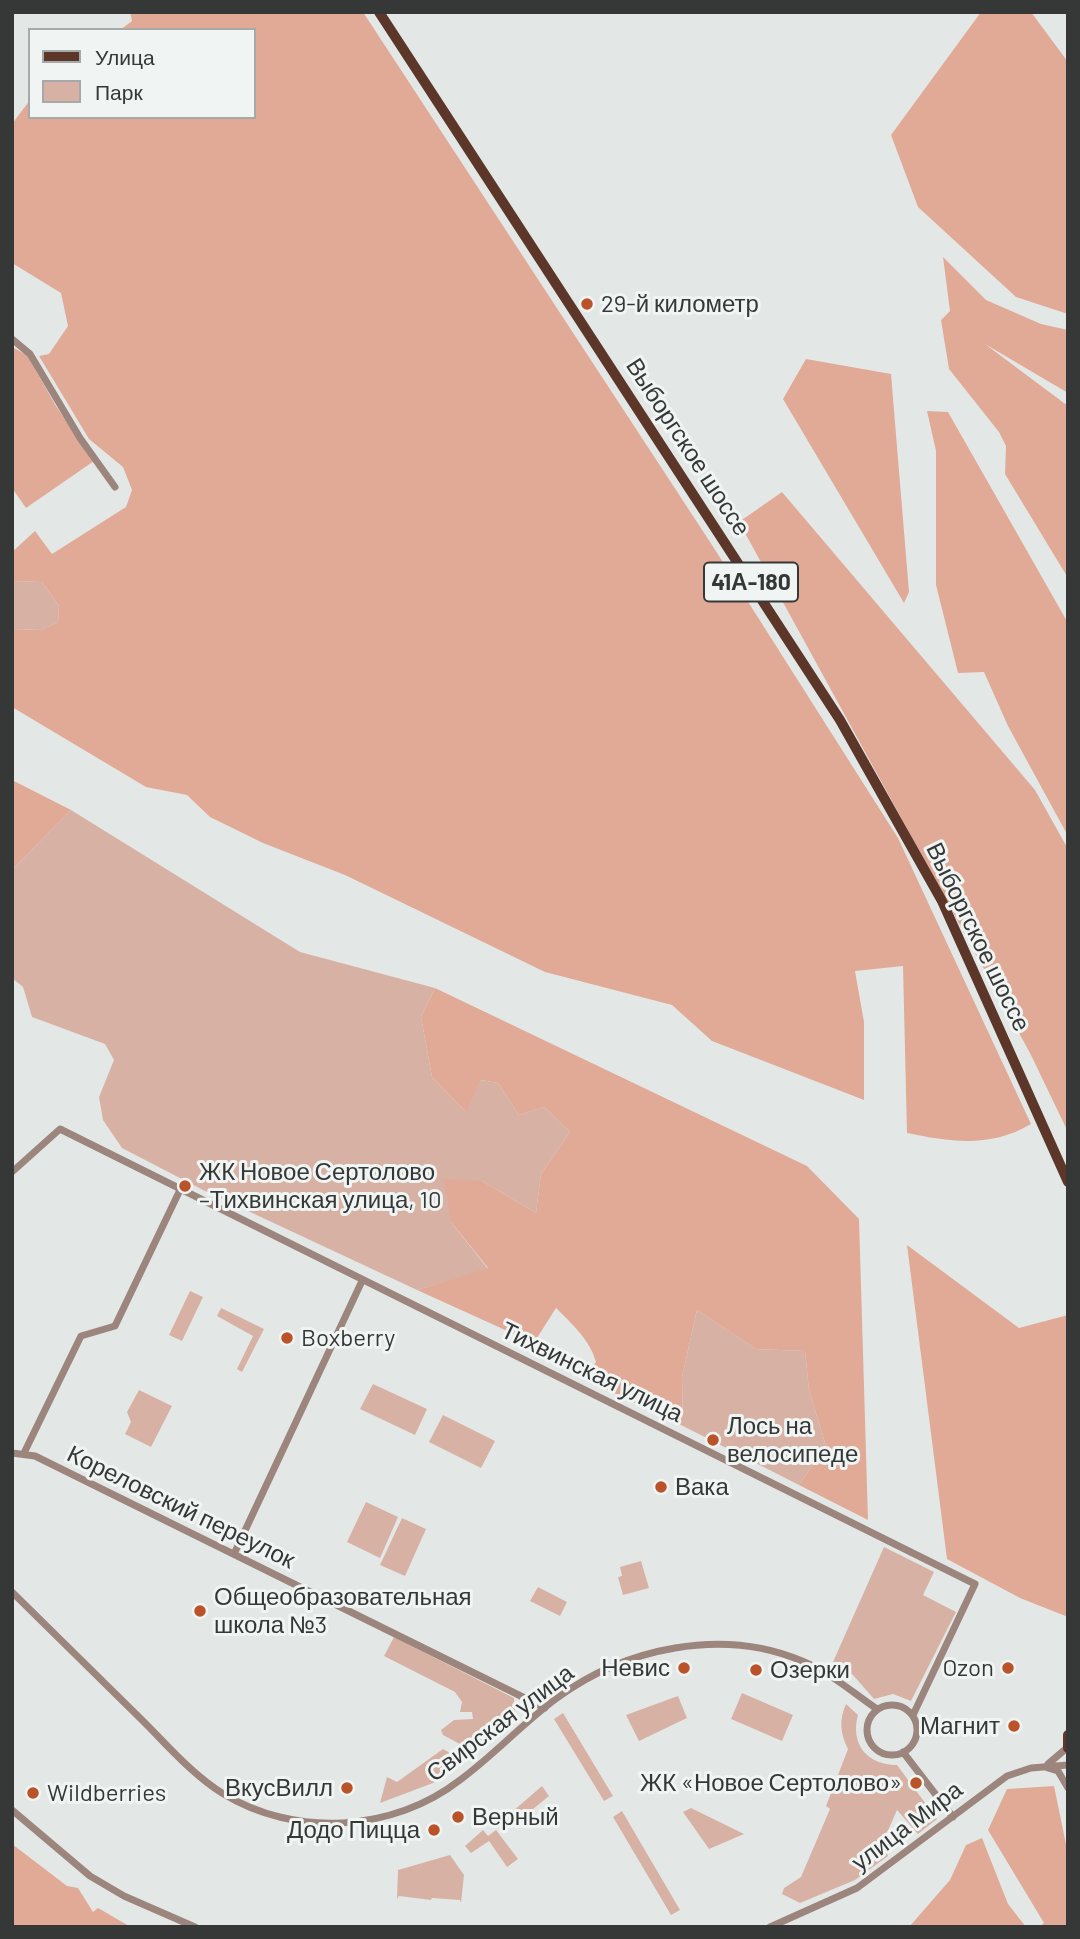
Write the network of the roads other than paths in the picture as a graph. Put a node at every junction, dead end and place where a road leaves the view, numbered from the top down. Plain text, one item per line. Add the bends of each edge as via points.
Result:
1 (379, 12) edge
2 (12, 339) edge
3 (115, 487) dead end
4 (12, 1172) edge
5 (1068, 1182) edge
6 (180, 1190) junction
7 (362, 1280) junction
8 (12, 1453) edge
9 (24, 1453) junction
10 (234, 1554) junction
11 (12, 1592) edge
12 (545, 1707) junction
13 (877, 1709) junction
14 (913, 1715) junction
15 (1068, 1735) edge
16 (1068, 1748) edge
17 (902, 1752) junction
18 (1068, 1765) edge
19 (1044, 1766) junction
20 (1068, 1788) edge
21 (12, 1810) edge
22 (953, 1817) junction
23 (195, 1927) edge
24 (770, 1927) edge

1 - 5 main road, Выборгское шоссе / 41А-180 via 840,720 942,901
2 - 3 street via 30,354
4 - 6 street, Тихвинская улица via 60,1129
6 - 7 street, Тихвинская улица
6 - 9 street via 115,1326 81,1336
7 - 10 street
7 - 14 street, Тихвинская улица via 975,1584
8 - 9 street
9 - 10 street, Кореловский переулок
10 - 12 street, Кореловский переулок
11 - 12 street, Свирская улица via 186,1764 222,1793 297,1821 338,1824 402,1812 439,1795
12 - 13 street, Свирская улица via 583,1681 633,1658 712,1644 755,1647 801,1660 844,1682
13 - 14 street via 896,1705
13 - 17 street via 867,1727 873,1747 882,1753
14 - 17 street via 916,1738
15 - 16 main road
16 - 19 street
17 - 22 street
18 - 19 street, улица Мира
19 - 20 street via 1058,1771
19 - 22 street, улица Мира via 1017,1770
21 - 23 street via 90,1875 124,1896
22 - 24 street, улица Мира via 857,1888

